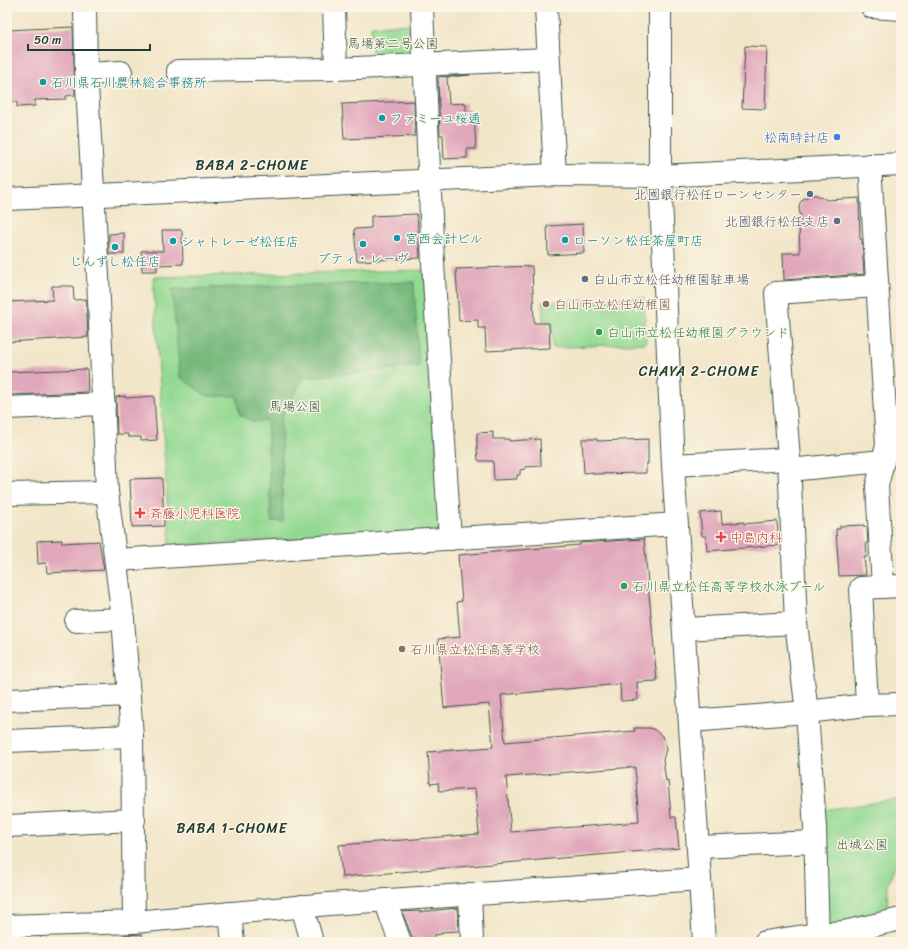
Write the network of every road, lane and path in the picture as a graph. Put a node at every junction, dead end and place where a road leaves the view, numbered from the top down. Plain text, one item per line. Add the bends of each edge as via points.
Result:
1 (85, 7) edge
2 (334, 7) edge
3 (422, 7) edge
4 (546, 7) edge
5 (660, 7) edge
6 (872, 7) edge
7 (901, 9) edge
8 (548, 59) junction
9 (425, 64) junction
10 (336, 69) junction
11 (178, 71) dead end
12 (121, 72) dead end
13 (87, 74) junction
14 (901, 164) edge
15 (870, 165) junction
16 (555, 174) junction
17 (660, 176) junction
18 (429, 180) junction
19 (94, 195) junction
20 (7, 199) edge
21 (877, 286) junction
22 (104, 404) junction
23 (7, 408) edge
24 (883, 461) junction
25 (789, 464) junction
26 (673, 465) junction
27 (107, 492) junction
28 (7, 494) edge
29 (676, 524) junction
30 (450, 539) junction
31 (116, 560) junction
32 (892, 586) edge
33 (123, 619) junction
34 (76, 621) dead end
35 (796, 623) junction
36 (684, 629) junction
37 (129, 695) junction
38 (7, 700) edge
39 (901, 704) edge
40 (867, 705) junction
41 (807, 712) junction
42 (690, 721) junction
43 (132, 736) junction
44 (7, 741) edge
45 (134, 820) junction
46 (8, 826) edge
47 (815, 842) junction
48 (698, 847) junction
49 (700, 879) junction
50 (470, 894) junction
51 (385, 900) junction
52 (302, 906) junction
53 (230, 913) junction
54 (901, 919) edge
55 (134, 922) junction
56 (10, 926) edge
57 (817, 938) edge
58 (233, 942) edge
59 (312, 942) edge
60 (400, 942) edge
61 (472, 942) edge
62 (704, 942) edge
63 (765, 942) edge

1 - 13 street
2 - 10 street
3 - 9 street
4 - 8 street
5 - 17 street
6 - 7 street
8 - 9 street
8 - 16 street
9 - 10 street
9 - 18 street
10 - 11 street
12 - 13 street
13 - 19 street
14 - 15 street
15 - 17 street
15 - 21 street
16 - 17 street
16 - 18 street
17 - 26 street
18 - 19 street
18 - 30 street
19 - 20 street
19 - 22 street
21 - 24 street via 887,445
21 - 25 street via 776,293
22 - 23 street
22 - 27 street
24 - 25 street
24 - 32 street via 877,486
25 - 26 street
25 - 35 street
26 - 29 street
27 - 28 street
27 - 31 street
29 - 30 street
29 - 36 street
30 - 31 street
31 - 33 street
32 - 40 street via 861,588
33 - 34 street
33 - 37 street
35 - 36 street
35 - 41 street
36 - 42 street
37 - 38 street
37 - 43 street
39 - 40 street
40 - 41 street
41 - 42 street
41 - 47 street
42 - 48 street
43 - 44 street
43 - 45 street
45 - 46 street
45 - 55 street
47 - 48 street
47 - 57 street
48 - 49 street
49 - 50 street
49 - 62 street
50 - 51 street
50 - 61 street
51 - 52 street
51 - 60 street
52 - 53 street
52 - 59 street
53 - 55 street
53 - 58 street
54 - 57 street
55 - 56 street
57 - 63 street

